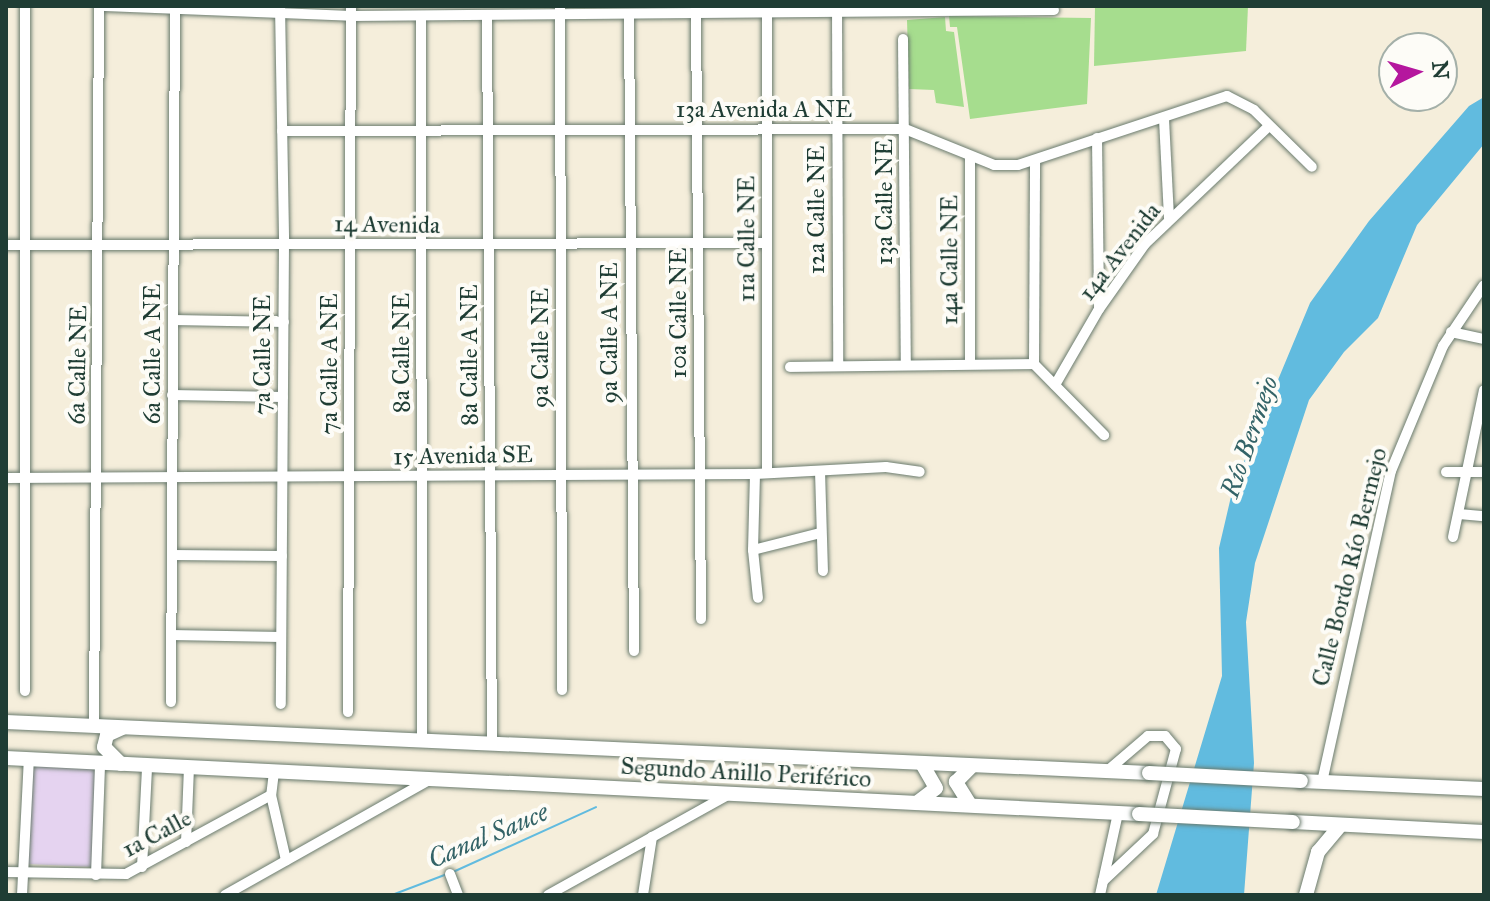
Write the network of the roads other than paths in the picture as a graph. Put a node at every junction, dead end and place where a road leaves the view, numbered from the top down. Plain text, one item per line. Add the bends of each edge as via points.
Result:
1 (25, 6) edge
2 (102, 6) edge
3 (175, 8) edge
4 (696, 9) edge
5 (280, 10) edge
6 (767, 10) edge
7 (837, 10) edge
8 (1054, 10) dead end
9 (351, 11) edge
10 (560, 11) edge
11 (629, 14) junction
12 (421, 16) junction
13 (487, 16) junction
14 (903, 39) dead end
15 (1164, 119) junction
16 (1269, 126) junction
17 (699, 128) junction
18 (767, 129) junction
19 (905, 129) junction
20 (488, 130) junction
21 (836, 130) junction
22 (282, 131) junction
23 (421, 131) junction
24 (560, 131) junction
25 (630, 131) junction
26 (351, 132) junction
27 (1097, 138) junction
28 (970, 157) junction
29 (1035, 161) junction
30 (1312, 167) dead end
31 (1169, 219) junction
32 (173, 243) junction
33 (767, 243) junction
34 (99, 244) junction
35 (284, 244) junction
36 (699, 244) junction
37 (6, 245) edge
38 (27, 245) junction
39 (350, 245) junction
40 (631, 245) junction
41 (421, 246) junction
42 (489, 246) junction
43 (561, 246) junction
44 (1484, 285) edge
45 (1099, 309) junction
46 (173, 320) junction
47 (284, 322) junction
48 (1451, 332) junction
49 (1484, 339) edge
50 (970, 364) junction
51 (1034, 364) junction
52 (906, 365) junction
53 (838, 366) junction
54 (790, 367) dead end
55 (1055, 385) junction
56 (1484, 390) edge
57 (172, 395) junction
58 (283, 397) junction
59 (1480, 427) edge
60 (1104, 435) dead end
61 (820, 471) junction
62 (920, 472) dead end
63 (1446, 472) dead end
64 (1466, 472) junction
65 (1484, 472) edge
66 (767, 473) junction
67 (629, 474) junction
68 (698, 474) junction
69 (755, 474) junction
70 (561, 475) junction
71 (422, 476) junction
72 (491, 476) junction
73 (282, 477) junction
74 (349, 477) junction
75 (6, 478) edge
76 (26, 478) junction
77 (97, 478) junction
78 (172, 478) junction
79 (1459, 514) junction
80 (1484, 516) edge
81 (820, 533) junction
82 (1453, 537) dead end
83 (753, 550) junction
84 (172, 555) junction
85 (282, 556) junction
86 (823, 571) dead end
87 (758, 598) dead end
88 (701, 619) dead end
89 (171, 635) junction
90 (281, 637) junction
91 (634, 651) dead end
92 (562, 690) dead end
93 (25, 691) dead end
94 (171, 702) dead end
95 (281, 704) dead end
96 (348, 712) dead end
97 (6, 722) edge
98 (94, 725) junction
99 (131, 726) junction
100 (422, 738) junction
101 (492, 742) junction
102 (6, 758) edge
103 (29, 759) junction
104 (100, 764) junction
105 (922, 764) junction
106 (127, 766) junction
107 (147, 767) junction
108 (971, 767) junction
109 (189, 768) junction
110 (274, 772) junction
111 (1106, 772) junction
112 (431, 779) junction
113 (1322, 782) junction
114 (1484, 789) edge
115 (271, 795) junction
116 (728, 795) junction
117 (919, 802) junction
118 (969, 803) junction
119 (1118, 813) junction
120 (1300, 823) junction
121 (1341, 825) junction
122 (1484, 832) edge
123 (652, 837) junction
124 (186, 842) junction
125 (286, 860) junction
126 (142, 867) junction
127 (6, 872) edge
128 (23, 872) junction
129 (450, 874) dead end
130 (96, 875) junction
131 (1103, 881) junction
132 (640, 894) edge
133 (22, 895) edge
134 (225, 895) edge
135 (458, 895) edge
136 (548, 895) edge
137 (1100, 895) edge
138 (1304, 895) edge

1 - 38 street
2 - 3 street
2 - 34 street, 6a Calle NE
3 - 5 street
3 - 32 street, 6a Calle A NE
4 - 6 street
4 - 11 street
4 - 17 street, 10a Calle NE
5 - 9 street
5 - 22 street, 7a Calle NE
6 - 7 street
6 - 18 street, 11a Calle NE
7 - 8 street
7 - 21 street, 12a Calle NE
9 - 12 street
9 - 26 street, 7a Calle A NE
10 - 11 street
10 - 13 street
10 - 24 street, 9a Calle NE
11 - 25 street, 9a Calle A NE
12 - 13 street
12 - 23 street, 8a Calle NE
13 - 20 street, 8a Calle A NE
14 - 19 street, 13a Calle NE
15 - 16 street, 13a Avenida A NE via 1227,96 1238,98
15 - 27 street, 13a Avenida A NE
15 - 31 street
16 - 30 street
16 - 31 street, 14a Avenida
17 - 18 street, 13a Avenida A NE
17 - 25 street, 13a Avenida A NE
17 - 36 street, 10a Calle NE
18 - 21 street, 13a Avenida A NE
18 - 33 street, 11a Calle NE
19 - 21 street, 13a Avenida A NE
19 - 28 street, 13a Avenida A NE
19 - 52 street, 13a Calle NE
20 - 23 street, 13a Avenida A NE
20 - 24 street, 13a Avenida A NE
20 - 42 street, 8a Calle A NE
21 - 53 street, 12a Calle NE
22 - 26 street, 13a Avenida A NE
22 - 35 street, 7a Calle NE
23 - 26 street, 13a Avenida A NE
23 - 41 street, 8a Calle NE
24 - 25 street, 13a Avenida A NE
24 - 43 street, 9a Calle NE
25 - 40 street, 9a Calle A NE
26 - 39 street, 7a Calle A NE
27 - 29 street, 13a Avenida A NE
27 - 45 street
28 - 29 street, 13a Avenida A NE via 994,165
28 - 50 street, 14a Calle NE
29 - 51 street
31 - 45 street, 14a Avenida
32 - 34 street, 14 Avenida
32 - 35 street, 14 Avenida
32 - 46 street, 6a Calle A NE
33 - 36 street, 14 Avenida
33 - 66 street, 11a Calle NE
34 - 38 street, 14 Avenida
34 - 77 street, 6a Calle NE
35 - 39 street, 14 Avenida
35 - 47 street, 7a Calle NE
36 - 40 street, 14 Avenida
36 - 68 street, 10a Calle NE
37 - 38 street, 14 Avenida
38 - 76 street
39 - 41 street, 14 Avenida
39 - 74 street, 7a Calle A NE
40 - 43 street, 14 Avenida
40 - 67 street, 9a Calle A NE
41 - 42 street, 14 Avenida
41 - 71 street, 8a Calle NE
42 - 43 street, 14 Avenida
42 - 72 street, 8a Calle A NE
43 - 70 street, 9a Calle NE
44 - 48 street, Calle Bordo Río Bermejo
45 - 55 street, 14a Avenida
46 - 47 street
46 - 57 street, 6a Calle A NE
47 - 58 street, 7a Calle NE
48 - 49 street
48 - 113 street, Calle Bordo Río Bermejo via 1417,397 1391,471
50 - 51 street
50 - 52 street
51 - 55 street
52 - 53 street
53 - 54 street
55 - 60 street
56 - 59 street
57 - 58 street
57 - 78 street, 6a Calle A NE
58 - 73 street, 7a Calle NE
59 - 64 street
61 - 62 street, 15 Avenida SE via 886,467
61 - 66 street, 15 Avenida SE
61 - 81 street
63 - 64 street
64 - 65 street
64 - 79 street
66 - 69 street, 15 Avenida SE
67 - 68 street, 15 Avenida SE
67 - 70 street, 15 Avenida SE
67 - 91 street, 9a Calle A NE
68 - 69 street, 15 Avenida SE
68 - 88 street, 10a Calle NE
69 - 83 street
70 - 72 street, 15 Avenida SE
70 - 92 street, 9a Calle NE
71 - 72 street, 15 Avenida SE
71 - 74 street, 15 Avenida SE
71 - 100 street, 8a Calle NE
72 - 101 street, 8a Calle A NE
73 - 74 street, 15 Avenida SE
73 - 78 street, 15 Avenida SE
73 - 85 street, 7a Calle NE
74 - 96 street, 7a Calle A NE
75 - 76 street, 15 Avenida SE
76 - 77 street, 15 Avenida SE
76 - 93 street
77 - 78 street, 15 Avenida SE
77 - 98 street, 6a Calle NE
78 - 84 street, 6a Calle A NE
79 - 80 street
79 - 82 street
81 - 83 street
81 - 86 street
83 - 87 street
84 - 85 street
84 - 89 street, 6a Calle A NE
85 - 90 street, 7a Calle NE
89 - 90 street
89 - 94 street, 6a Calle A NE
90 - 95 street, 7a Calle NE
97 - 98 main road, Segundo Anillo Periférico
98 - 99 main road, Segundo Anillo Periférico
99 - 100 main road, Segundo Anillo Periférico
99 - 106 main road via 112,732 104,747 111,759
100 - 101 main road, Segundo Anillo Periférico
101 - 105 main road, Segundo Anillo Periférico
102 - 103 main road, Segundo Anillo Periférico
103 - 104 main road, Segundo Anillo Periférico
103 - 128 street
104 - 106 main road, Segundo Anillo Periférico
104 - 130 street
105 - 108 main road, Segundo Anillo Periférico
105 - 117 main road via 936,788
106 - 107 main road, Segundo Anillo Periférico
107 - 109 main road, Segundo Anillo Periférico
107 - 126 street
108 - 111 main road, Segundo Anillo Periférico
108 - 118 main road via 956,782
109 - 110 main road, Segundo Anillo Periférico
109 - 124 street
110 - 112 main road, Segundo Anillo Periférico
110 - 115 street
111 - 113 main road, Segundo Anillo Periférico, bridge
111 - 131 street via 1148,736 1165,736 1176,749 1153,834
112 - 116 main road, Segundo Anillo Periférico
112 - 125 street
113 - 114 main road, Segundo Anillo Periférico
115 - 124 street, 1a Calle
115 - 125 street
116 - 117 main road, Segundo Anillo Periférico
116 - 123 street
117 - 118 main road, Segundo Anillo Periférico
118 - 119 main road, Segundo Anillo Periférico
119 - 120 main road, Segundo Anillo Periférico, bridge
119 - 131 street
120 - 121 main road, Segundo Anillo Periférico
120 - 138 main road via 1314,840
121 - 122 main road, Segundo Anillo Periférico
121 - 138 main road via 1318,852
123 - 132 street
123 - 136 street
124 - 126 street, 1a Calle
125 - 134 street
126 - 130 street, 1a Calle via 126,874
127 - 128 street, 1a Calle
128 - 130 street, 1a Calle
128 - 133 street
129 - 135 street
131 - 137 street

